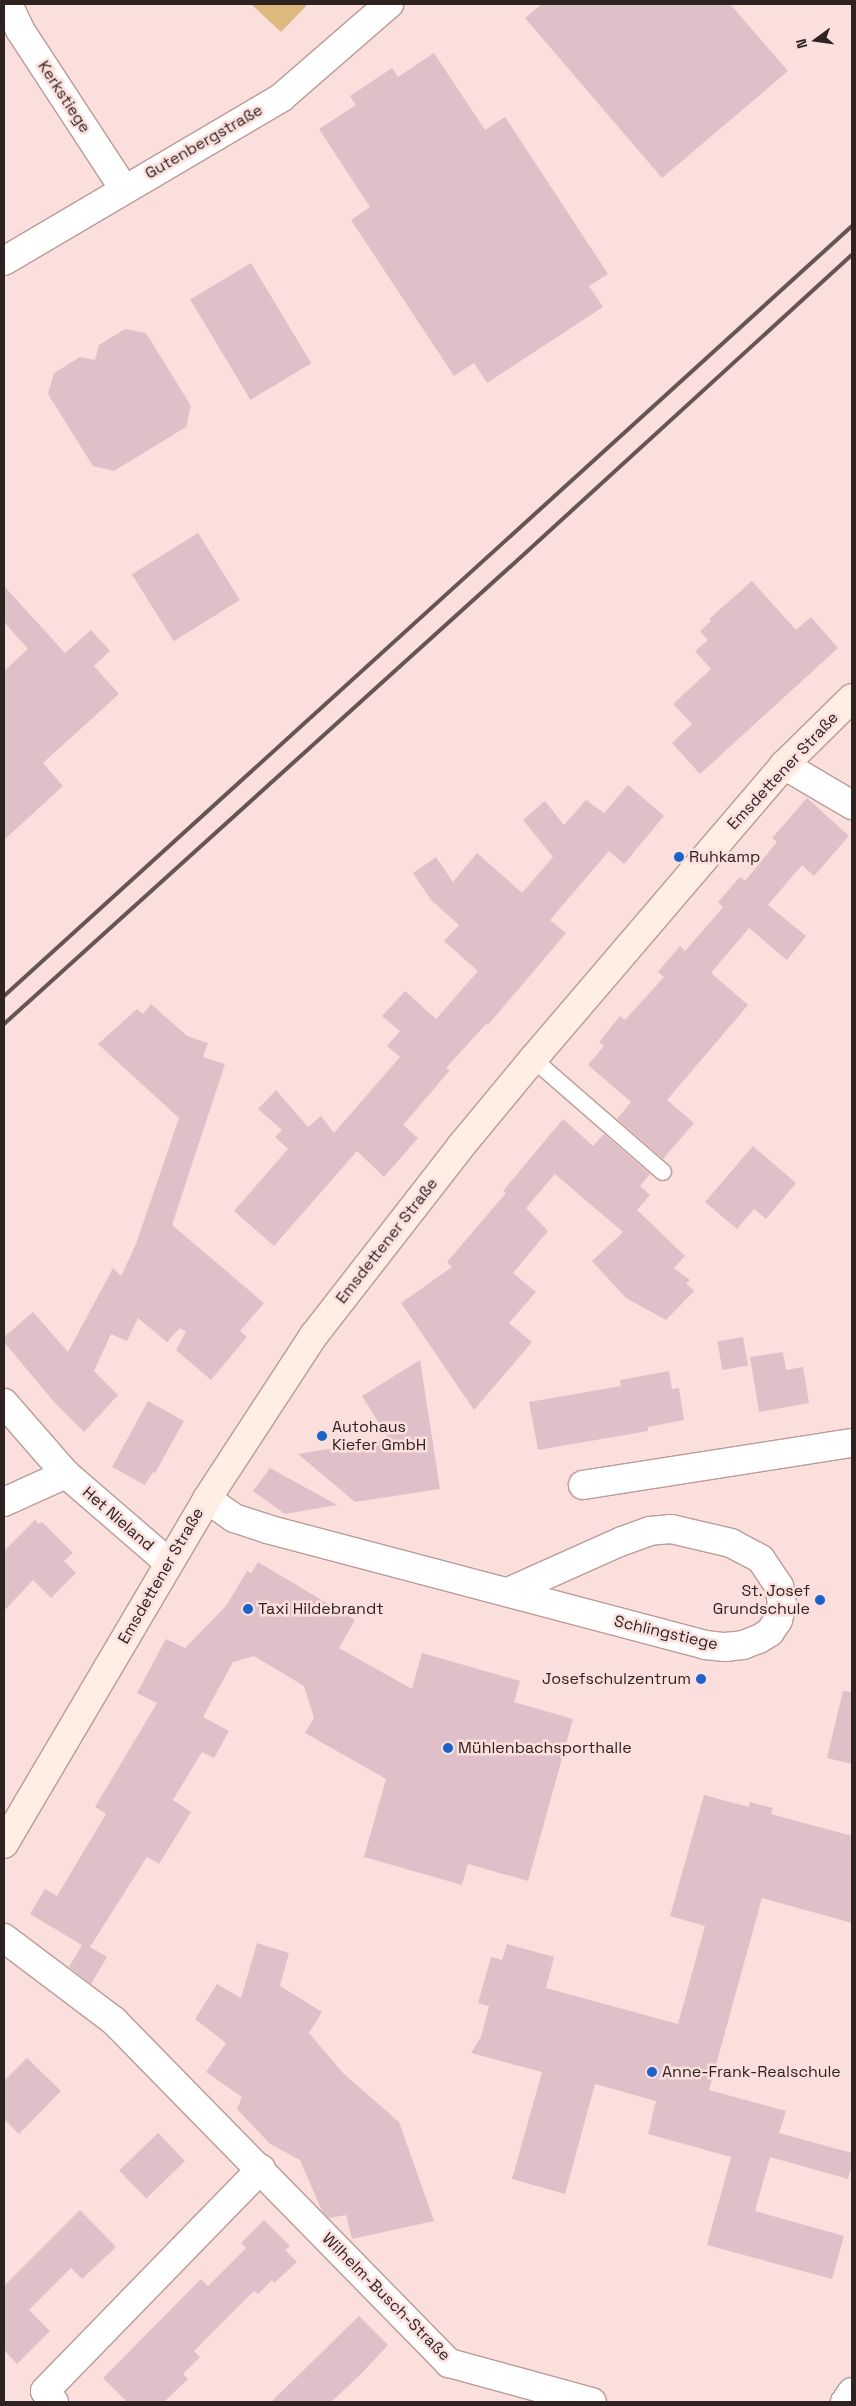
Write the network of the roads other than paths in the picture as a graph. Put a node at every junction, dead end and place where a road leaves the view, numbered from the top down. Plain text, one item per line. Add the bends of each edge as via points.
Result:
1 (8, 4) edge
2 (389, 4) edge
3 (124, 189) junction
4 (4, 261) edge
5 (852, 698) edge
6 (784, 765) junction
7 (852, 804) edge
8 (533, 1059) junction
9 (663, 1172) dead end
10 (4, 1403) edge
11 (852, 1443) edge
12 (66, 1474) junction
13 (583, 1485) dead end
14 (207, 1499) junction
15 (4, 1502) edge
16 (169, 1563) junction
17 (508, 1592) junction
18 (4, 1844) edge
19 (4, 1938) edge
20 (261, 2169) junction
21 (852, 2392) edge
22 (54, 2402) edge
23 (592, 2402) edge
24 (846, 2402) edge

1 - 3 street, Kerkstiege via 20,30
2 - 3 street, Gutenbergstraße via 282,97
3 - 4 street, Gutenbergstraße
5 - 6 street, Emsdettener Straße
6 - 7 street
6 - 8 street, Emsdettener Straße
8 - 9 lane
8 - 14 street, Emsdettener Straße via 314,1335
10 - 12 street, Het Nieland
11 - 13 street
12 - 15 street
12 - 16 street, Het Nieland
14 - 16 street, Emsdettener Straße
14 - 17 street, Schlingstiege via 234,1518 267,1529
16 - 18 street, Emsdettener Straße
17 - 17 street, Schlingstiege via 622,1541 650,1531 671,1529 731,1543 761,1559 779,1586 782,1604 778,1620 770,1632 743,1645 725,1647 705,1645
19 - 20 street, Wilhelm-Busch-Straße via 114,2021
20 - 22 street via 45,2391
20 - 23 street, Wilhelm-Busch-Straße via 449,2363
21 - 24 street

